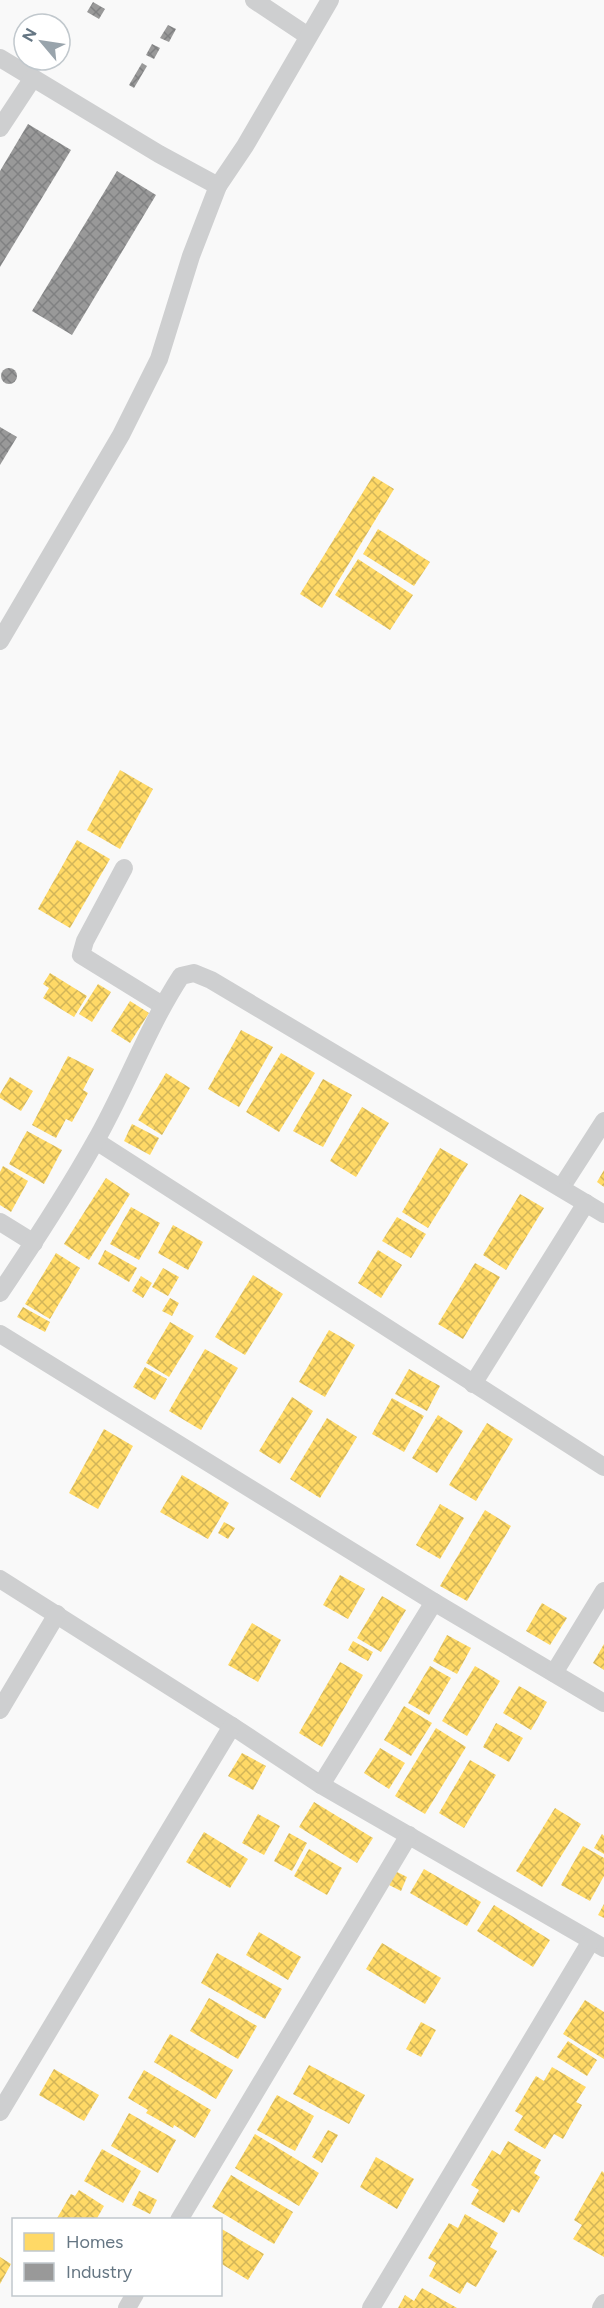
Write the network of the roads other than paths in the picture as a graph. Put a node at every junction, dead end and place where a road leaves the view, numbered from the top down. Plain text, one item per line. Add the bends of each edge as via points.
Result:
1 (254, 0) edge
2 (330, 0) edge
3 (308, 36) junction
4 (0, 58) edge
5 (33, 78) junction
6 (0, 128) edge
7 (218, 186) junction
8 (0, 641) edge
9 (124, 868) dead end
10 (162, 1005) junction
11 (604, 1121) edge
12 (96, 1141) junction
13 (561, 1188) junction
14 (586, 1203) junction
15 (604, 1214) edge
16 (0, 1222) edge
17 (34, 1243) junction
18 (0, 1293) edge
19 (0, 1334) edge
20 (473, 1384) junction
21 (604, 1467) edge
22 (0, 1579) edge
23 (604, 1591) edge
24 (434, 1602) junction
25 (57, 1614) junction
26 (554, 1673) junction
27 (604, 1703) edge
28 (0, 1710) edge
29 (232, 1726) junction
30 (321, 1785) junction
31 (409, 1835) junction
32 (598, 1944) edge
33 (0, 2112) edge
34 (180, 2218) edge
35 (604, 2303) edge
36 (371, 2308) edge
37 (601, 2308) edge

1 - 3 street
2 - 3 street
3 - 7 street
4 - 5 street
5 - 6 street
5 - 7 street
7 - 8 street via 159,359 121,435
9 - 10 street via 81,955
10 - 12 street
10 - 13 street via 182,976 194,973 211,980
11 - 13 street
12 - 17 street
12 - 20 street
13 - 14 street
14 - 15 street
14 - 20 street
16 - 17 street
17 - 18 street
19 - 24 street
20 - 21 street
22 - 25 street
23 - 26 street
24 - 26 street
24 - 30 street
25 - 28 street
25 - 29 street
26 - 27 street
29 - 30 street
29 - 33 street
30 - 31 street
31 - 32 street
31 - 34 street
32 - 36 street
35 - 37 street

